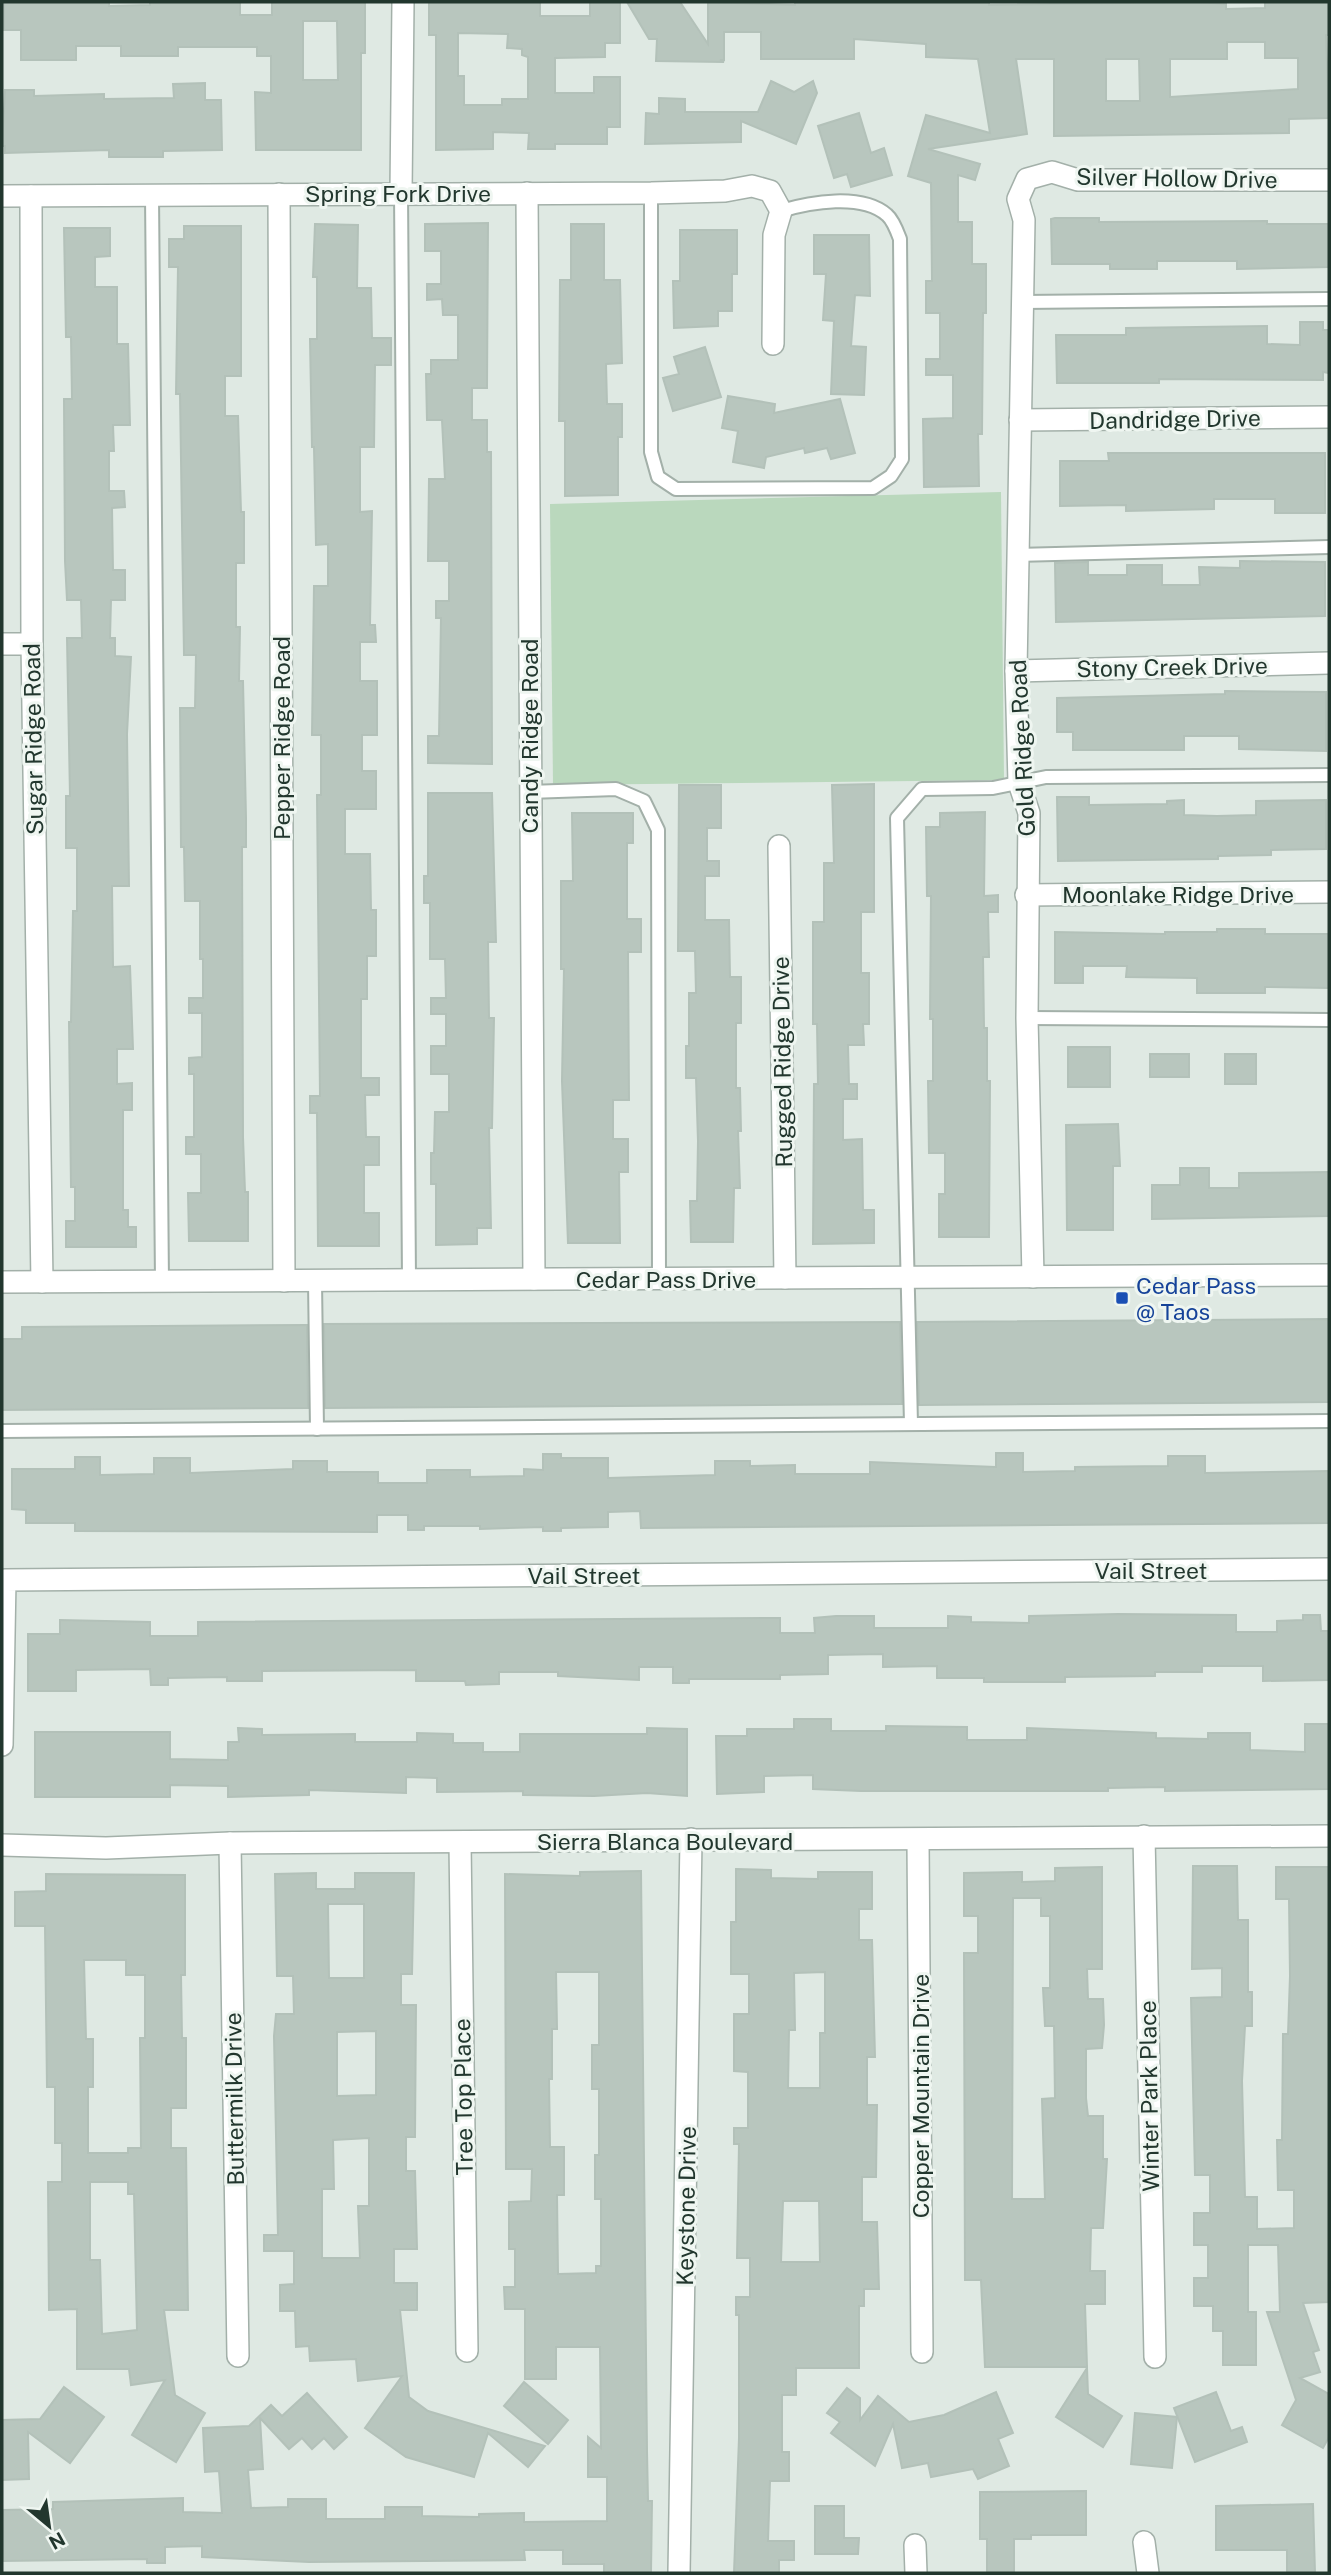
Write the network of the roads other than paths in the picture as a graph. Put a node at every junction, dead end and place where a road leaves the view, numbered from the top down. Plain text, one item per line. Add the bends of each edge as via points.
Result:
1 (403, 2) edge
2 (1027, 179) joint
3 (1329, 180) edge
4 (401, 192) junction
5 (527, 193) junction
6 (651, 193) junction
7 (279, 194) junction
8 (2, 196) edge
9 (31, 196) junction
10 (152, 196) junction
11 (781, 211) junction
12 (1329, 299) edge
13 (1022, 302) junction
14 (773, 344) dead end
15 (1329, 417) edge
16 (1020, 420) junction
17 (1329, 547) edge
18 (1016, 555) junction
19 (2, 644) edge
20 (32, 644) junction
21 (1329, 663) edge
22 (1016, 670) junction
23 (1329, 775) edge
24 (1019, 783) junction
25 (529, 792) junction
26 (779, 846) dead end
27 (1329, 892) edge
28 (1026, 895) junction
29 (1027, 1018) junction
30 (1329, 1020) edge
31 (1329, 1275) edge
32 (1033, 1277) junction
33 (785, 1278) junction
34 (534, 1279) junction
35 (659, 1279) junction
36 (908, 1279) junction
37 (409, 1280) junction
38 (284, 1281) junction
39 (314, 1281) junction
40 (2, 1282) edge
41 (41, 1282) junction
42 (162, 1282) junction
43 (1329, 1421) edge
44 (911, 1424) junction
45 (317, 1429) junction
46 (2, 1431) edge
47 (1329, 1569) edge
48 (2, 1745) edge
49 (1144, 1836) junction
50 (1329, 1836) edge
51 (691, 1839) junction
52 (918, 1841) junction
53 (230, 1843) junction
54 (460, 1843) junction
55 (2, 1845) edge
56 (467, 2351) dead end
57 (922, 2352) dead end
58 (238, 2356) dead end
59 (1154, 2357) dead end
60 (1144, 2542) dead end
61 (915, 2545) dead end
62 (680, 2573) edge
63 (916, 2573) edge
64 (1148, 2573) edge

1 - 4 street
2 - 3 street, Silver Hollow Drive via 1052,172 1078,180
2 - 13 street, Gold Ridge Road via 1018,199 1024,220
4 - 5 street, Spring Fork Drive
4 - 7 street, Spring Fork Drive
4 - 37 lane
5 - 6 street, Spring Fork Drive
5 - 25 street, Candy Ridge Road
6 - 11 street, Spring Fork Drive via 752,186 769,191
6 - 11 lane via 651,452 658,477 676,489 873,488 891,476 902,459 900,239 889,216 869,203 802,205
7 - 10 street, Spring Fork Drive
7 - 38 street, Pepper Ridge Road
8 - 9 street, Spring Fork Drive
9 - 10 street, Spring Fork Drive
9 - 20 street, Sugar Ridge Road
10 - 42 lane
11 - 14 street via 774,235
12 - 13 lane
13 - 16 street, Gold Ridge Road
15 - 16 street, Dandridge Drive
16 - 18 street, Gold Ridge Road
17 - 18 lane
18 - 22 street, Gold Ridge Road
19 - 20 street
20 - 41 street, Sugar Ridge Road
21 - 22 street, Stony Creek Drive
22 - 24 street, Gold Ridge Road
23 - 24 lane via 1046,777
24 - 28 street, Gold Ridge Road via 1029,813
24 - 36 lane via 993,789 922,789 897,818
25 - 34 street, Candy Ridge Road
25 - 35 lane via 616,789 644,801 658,830
26 - 33 street, Rugged Ridge Drive
27 - 28 street, Moonlake Ridge Drive
28 - 29 street, Gold Ridge Road
29 - 30 lane
29 - 32 street, Gold Ridge Road
31 - 32 street, Cedar Pass Drive
32 - 36 street, Cedar Pass Drive
33 - 35 street, Cedar Pass Drive
33 - 36 street, Cedar Pass Drive
34 - 35 street, Cedar Pass Drive
34 - 37 street, Cedar Pass Drive
36 - 44 lane
37 - 39 street, Cedar Pass Drive
38 - 39 street, Cedar Pass Drive
38 - 42 street, Cedar Pass Drive
39 - 45 lane
40 - 41 street, Cedar Pass Drive
41 - 42 street, Cedar Pass Drive
43 - 44 lane
44 - 45 lane
45 - 46 lane
47 - 48 street, Vail Street via 5,1580
49 - 50 street, Sierra Blanca Boulevard
49 - 52 street, Sierra Blanca Boulevard
49 - 59 street, Winter Park Place
51 - 52 street, Sierra Blanca Boulevard
51 - 54 street, Sierra Blanca Boulevard
51 - 62 street, Keystone Drive
52 - 57 street, Copper Mountain Drive
53 - 54 street, Sierra Blanca Boulevard
53 - 55 street, Sierra Blanca Boulevard via 106,1848
53 - 58 street, Buttermilk Drive
54 - 56 street, Tree Top Place
60 - 64 street
61 - 63 street

